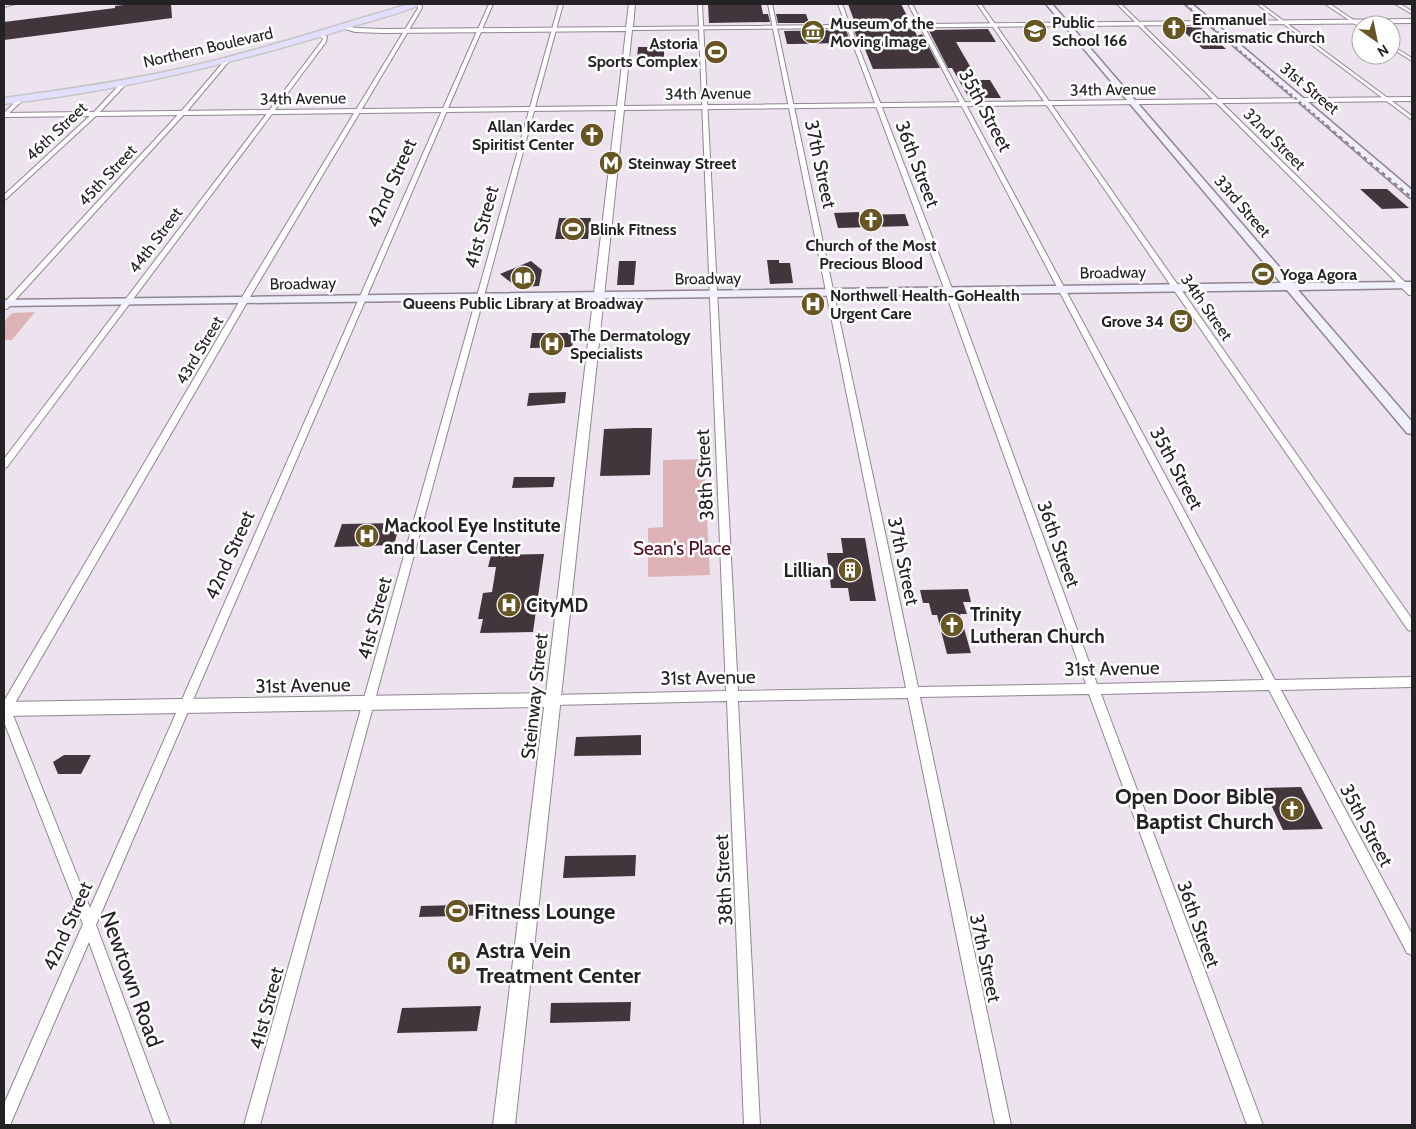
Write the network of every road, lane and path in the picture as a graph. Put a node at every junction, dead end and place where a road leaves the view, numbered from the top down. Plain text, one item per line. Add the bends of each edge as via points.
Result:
1 (12, 4) edge
2 (417, 4) edge
3 (491, 4) edge
4 (561, 4) edge
5 (632, 4) edge
6 (700, 4) edge
7 (770, 4) edge
8 (840, 4) edge
9 (910, 4) edge
10 (979, 4) edge
11 (1049, 4) edge
12 (1118, 4) edge
13 (1188, 4) edge
14 (1259, 4) edge
15 (1327, 4) edge
16 (1397, 4) edge
17 (4, 6) edge
18 (1412, 13) edge
19 (1351, 20) edge
20 (1284, 22) junction
21 (1351, 22) edge
22 (1211, 23) junction
23 (1066, 24) junction
24 (1138, 24) junction
25 (994, 25) junction
26 (848, 26) junction
27 (922, 26) junction
28 (342, 27) junction
29 (775, 27) junction
30 (630, 28) junction
31 (701, 28) junction
32 (554, 29) junction
33 (406, 30) junction
34 (480, 30) junction
35 (319, 34) junction
36 (1401, 53) edge
37 (228, 60) junction
38 (1412, 60) edge
39 (125, 82) junction
40 (22, 98) junction
41 (1412, 99) edge
42 (1302, 100) junction
43 (1387, 100) junction
44 (4, 101) edge
45 (1217, 101) junction
46 (1133, 102) junction
47 (1048, 103) junction
48 (964, 104) junction
49 (877, 105) junction
50 (791, 106) junction
51 (705, 107) junction
52 (621, 108) junction
53 (532, 109) junction
54 (445, 110) junction
55 (358, 111) junction
56 (270, 112) junction
57 (183, 113) junction
58 (95, 114) junction
59 (4, 115) edge
60 (1412, 118) edge
61 (1412, 195) edge
62 (4, 198) edge
63 (1408, 285) edge
64 (1290, 287) junction
65 (1175, 288) junction
66 (1062, 289) junction
67 (949, 291) junction
68 (830, 293) junction
69 (713, 294) junction
70 (1412, 294) edge
71 (599, 295) junction
72 (480, 297) junction
73 (363, 298) junction
74 (244, 300) junction
75 (126, 301) junction
76 (5, 305) edge
77 (1412, 430) edge
78 (4, 465) edge
79 (1412, 626) edge
80 (1412, 682) edge
81 (1272, 685) junction
82 (1093, 689) junction
83 (913, 692) junction
84 (732, 697) junction
85 (554, 700) junction
86 (369, 704) junction
87 (185, 708) junction
88 (4, 709) edge
89 (90, 924) junction
90 (1412, 948) edge
91 (4, 1121) edge
92 (163, 1125) edge
93 (252, 1125) edge
94 (504, 1125) edge
95 (752, 1125) edge
96 (1003, 1125) edge
97 (1255, 1125) edge

1 - 17 street
2 - 28 main road, Northern Boulevard
2 - 33 street, 43rd Street via 420,8
3 - 34 street, 42nd Street
4 - 32 street, 41st Street
5 - 30 street, Steinway Street
6 - 31 street, 38th Street
7 - 29 street, 37th Street
8 - 26 street, 36th Street
9 - 27 street, 35th Street
10 - 25 street, 34th Street
11 - 23 main road, 33rd Street
12 - 24 street, 32nd Street
13 - 22 main road, 31st Street
14 - 20 street
15 - 19 street
16 - 18 street
20 - 21 street
20 - 22 street
20 - 43 street
22 - 24 street
22 - 42 main road, 31st Street
23 - 24 street
23 - 25 street
23 - 46 main road, 33rd Street
24 - 45 street, 32nd Street
25 - 27 street
25 - 47 street, 34th Street
26 - 27 street
26 - 29 street
26 - 49 street, 36th Street
27 - 48 street, 35th Street
28 - 33 street via 364,31
28 - 35 main road, Northern Boulevard
29 - 31 street
29 - 50 street, 37th Street
30 - 31 street
30 - 32 street
30 - 52 street, Steinway Street
31 - 51 street, 38th Street
32 - 34 street
32 - 53 street, 41st Street
33 - 34 street
33 - 55 street, 43rd Street
34 - 54 street, 42nd Street
35 - 37 main road, Northern Boulevard
35 - 56 street, 44th Street via 325,38 324,41
36 - 38 street
37 - 39 main road, Northern Boulevard
37 - 57 street, 45th Street
39 - 40 main road, Northern Boulevard
39 - 58 street, 46th Street
40 - 44 main road, Northern Boulevard
40 - 59 street
41 - 43 street, 34th Avenue
42 - 43 street, 34th Avenue
42 - 45 street, 34th Avenue
42 - 61 main road, 31st Street
43 - 60 street
45 - 46 street, 34th Avenue
45 - 63 street, 32nd Street
46 - 47 street, 34th Avenue
46 - 64 main road, 33rd Street
47 - 48 street, 34th Avenue
47 - 65 street, 34th Street
48 - 49 street, 34th Avenue
48 - 66 street, 35th Street
49 - 50 street, 34th Avenue
49 - 67 street, 36th Street
50 - 51 street, 34th Avenue
50 - 68 street, 37th Street
51 - 52 street, 34th Avenue
51 - 69 street, 38th Street
52 - 53 street, 34th Avenue
52 - 71 street, Steinway Street
53 - 54 street, 34th Avenue
53 - 72 street, 41st Street
54 - 55 street, 34th Avenue
54 - 73 street, 42nd Street
55 - 56 street, 34th Avenue
55 - 74 street, 43rd Street
56 - 57 street, 34th Avenue
56 - 75 street, 44th Street
57 - 58 street, 34th Avenue
57 - 76 street, 45th Street
58 - 59 street, 34th Avenue
58 - 62 street, 46th Street
63 - 64 main road, Broadway
63 - 70 street, 32nd Street
64 - 65 main road, Broadway
64 - 77 main road, 33rd Street
65 - 66 main road, Broadway
65 - 79 street, 34th Street
66 - 67 main road, Broadway
66 - 81 street, 35th Street
67 - 68 main road, Broadway
67 - 82 street, 36th Street
68 - 69 main road, Broadway
68 - 83 street, 37th Street
69 - 71 main road, Broadway
69 - 84 street, 38th Street
71 - 72 main road, Broadway
71 - 85 street, Steinway Street
72 - 73 main road, Broadway
72 - 86 street, 41st Street
73 - 74 main road, Broadway
73 - 87 street, 42nd Street
74 - 75 main road, Broadway
74 - 88 street, 43rd Street
75 - 76 main road, Broadway
75 - 78 street, 44th Street
80 - 81 street, 31st Avenue
81 - 82 street, 31st Avenue
81 - 90 street, 35th Street
82 - 83 street, 31st Avenue
82 - 97 street, 36th Street
83 - 84 street, 31st Avenue
83 - 96 street, 37th Street
84 - 85 street, 31st Avenue
84 - 95 street, 38th Street
85 - 86 street, 31st Avenue
85 - 94 street, Steinway Street
86 - 87 street, 31st Avenue
86 - 93 street, 41st Street
87 - 88 street, 31st Avenue
87 - 89 street, 42nd Street
88 - 89 street, Newtown Road
89 - 91 street, 42nd Street
89 - 92 street, Newtown Road

